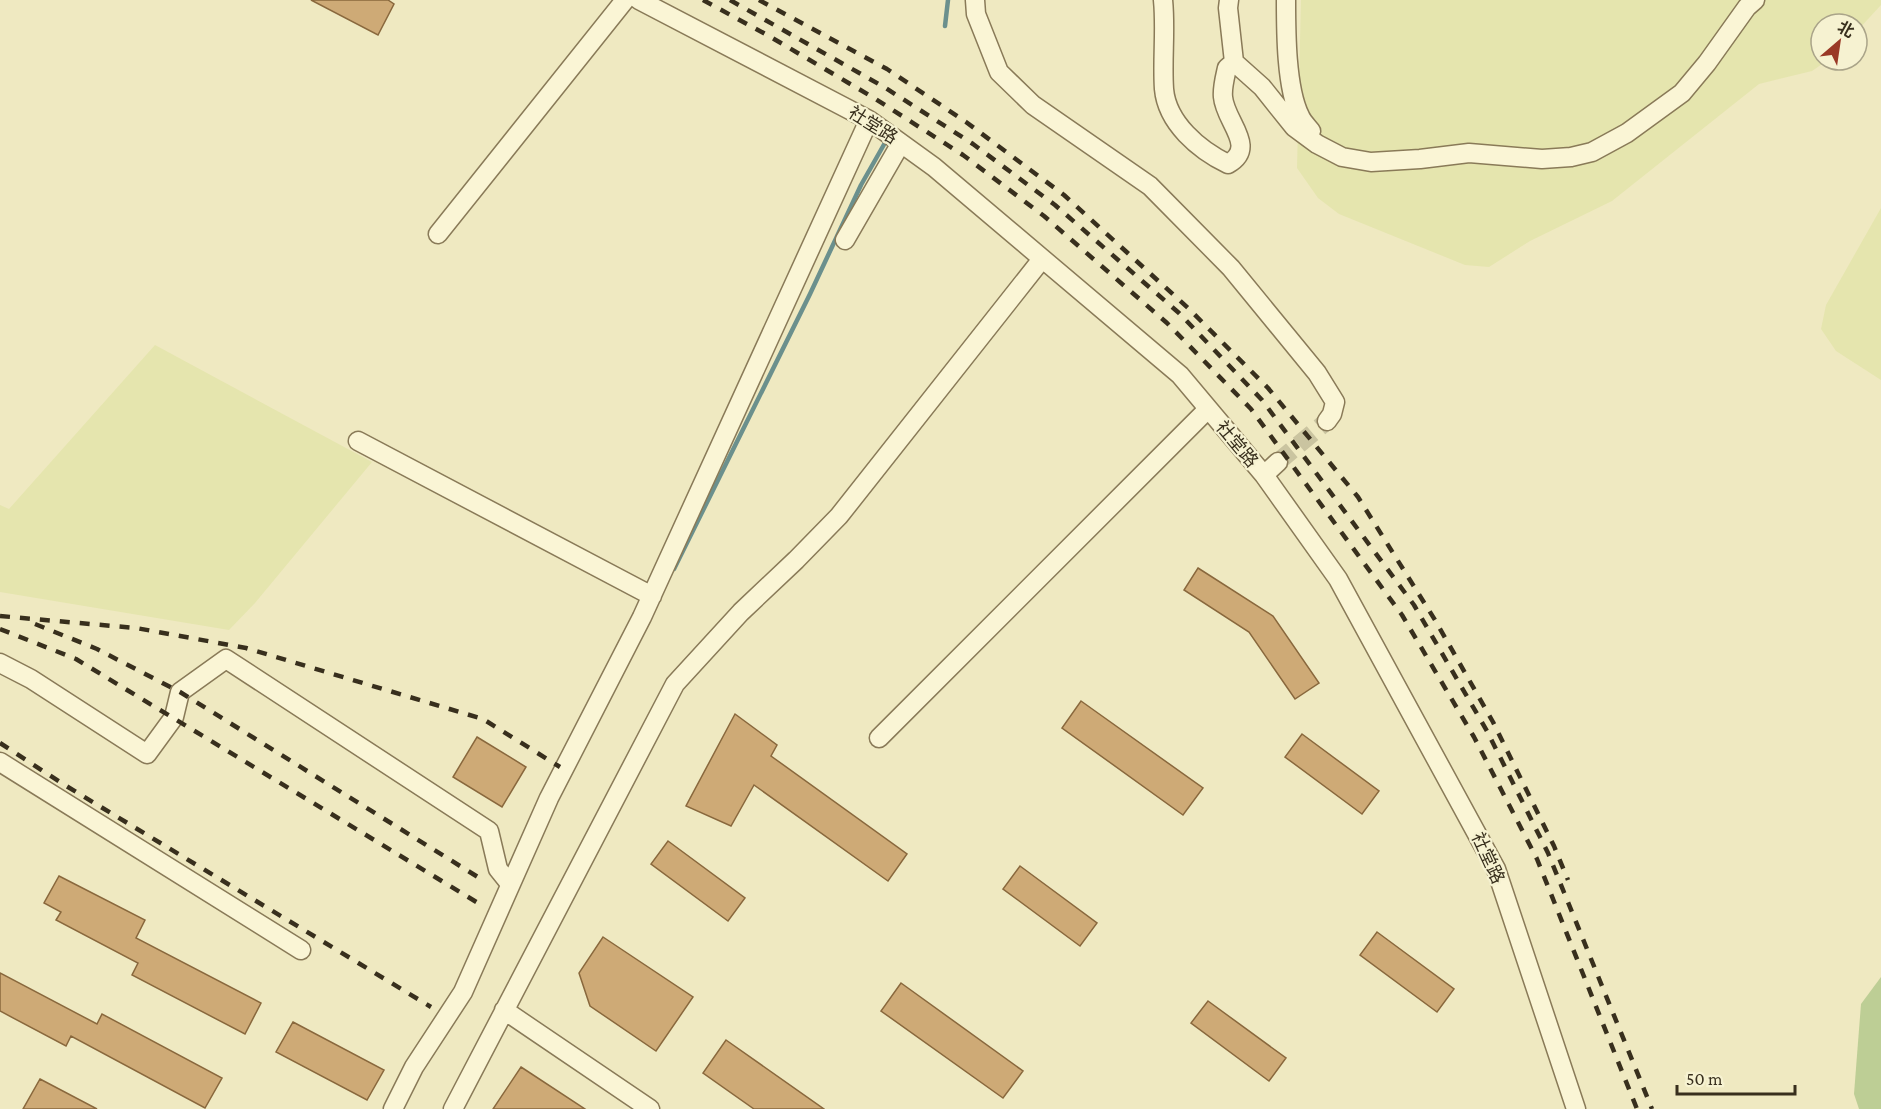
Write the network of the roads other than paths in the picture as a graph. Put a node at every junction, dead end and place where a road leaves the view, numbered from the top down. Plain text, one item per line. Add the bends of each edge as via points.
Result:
1 (625, 0) edge
2 (639, 0) edge
3 (975, 0) edge
4 (1163, 0) edge
5 (1229, 0) edge
6 (1286, 0) edge
7 (1755, 0) edge
8 (1234, 62) junction
9 (869, 120) junction
10 (901, 143) junction
11 (1317, 144) junction
12 (438, 234) dead end
13 (845, 240) dead end
14 (1042, 259) junction
15 (1208, 409) junction
16 (1327, 422) tunnel mouth
17 (358, 441) dead end
18 (1278, 462) tunnel mouth
19 (1264, 475) junction
20 (652, 596) junction
21 (0, 663) edge
22 (879, 738) dead end
23 (0, 762) edge
24 (510, 884) junction
25 (301, 950) dead end
26 (504, 1010) junction
27 (393, 1109) edge
28 (453, 1109) edge
29 (650, 1109) edge
30 (1576, 1109) edge

1 - 12 street
2 - 9 street, 社堂路
3 - 16 street via 976,14 999,72 1033,105 1150,186 1231,268 1317,373 1335,402
4 - 8 street via 1164,91 1173,117 1190,138 1228,164 1241,151 1223,96 1227,68
5 - 8 street
6 - 11 street via 1292,88 1299,116
7 - 11 street via 1682,93 1627,133 1592,152 1542,159 1469,153 1371,162 1342,157
8 - 11 street via 1262,87 1294,127
9 - 10 street, 社堂路
9 - 20 street
10 - 13 street
10 - 14 street, 社堂路 via 934,166
14 - 15 street, 社堂路 via 1180,375
14 - 26 street via 839,516 741,612 675,684
15 - 19 street, 社堂路
15 - 22 street
17 - 20 street
18 - 19 street
19 - 30 street, 社堂路 via 1338,579 1496,869
20 - 24 street via 549,798
21 - 24 street via 147,754 174,717 180,692 226,659 489,831 498,868
23 - 25 street
24 - 27 street via 463,992 414,1067
26 - 28 street
26 - 29 street

